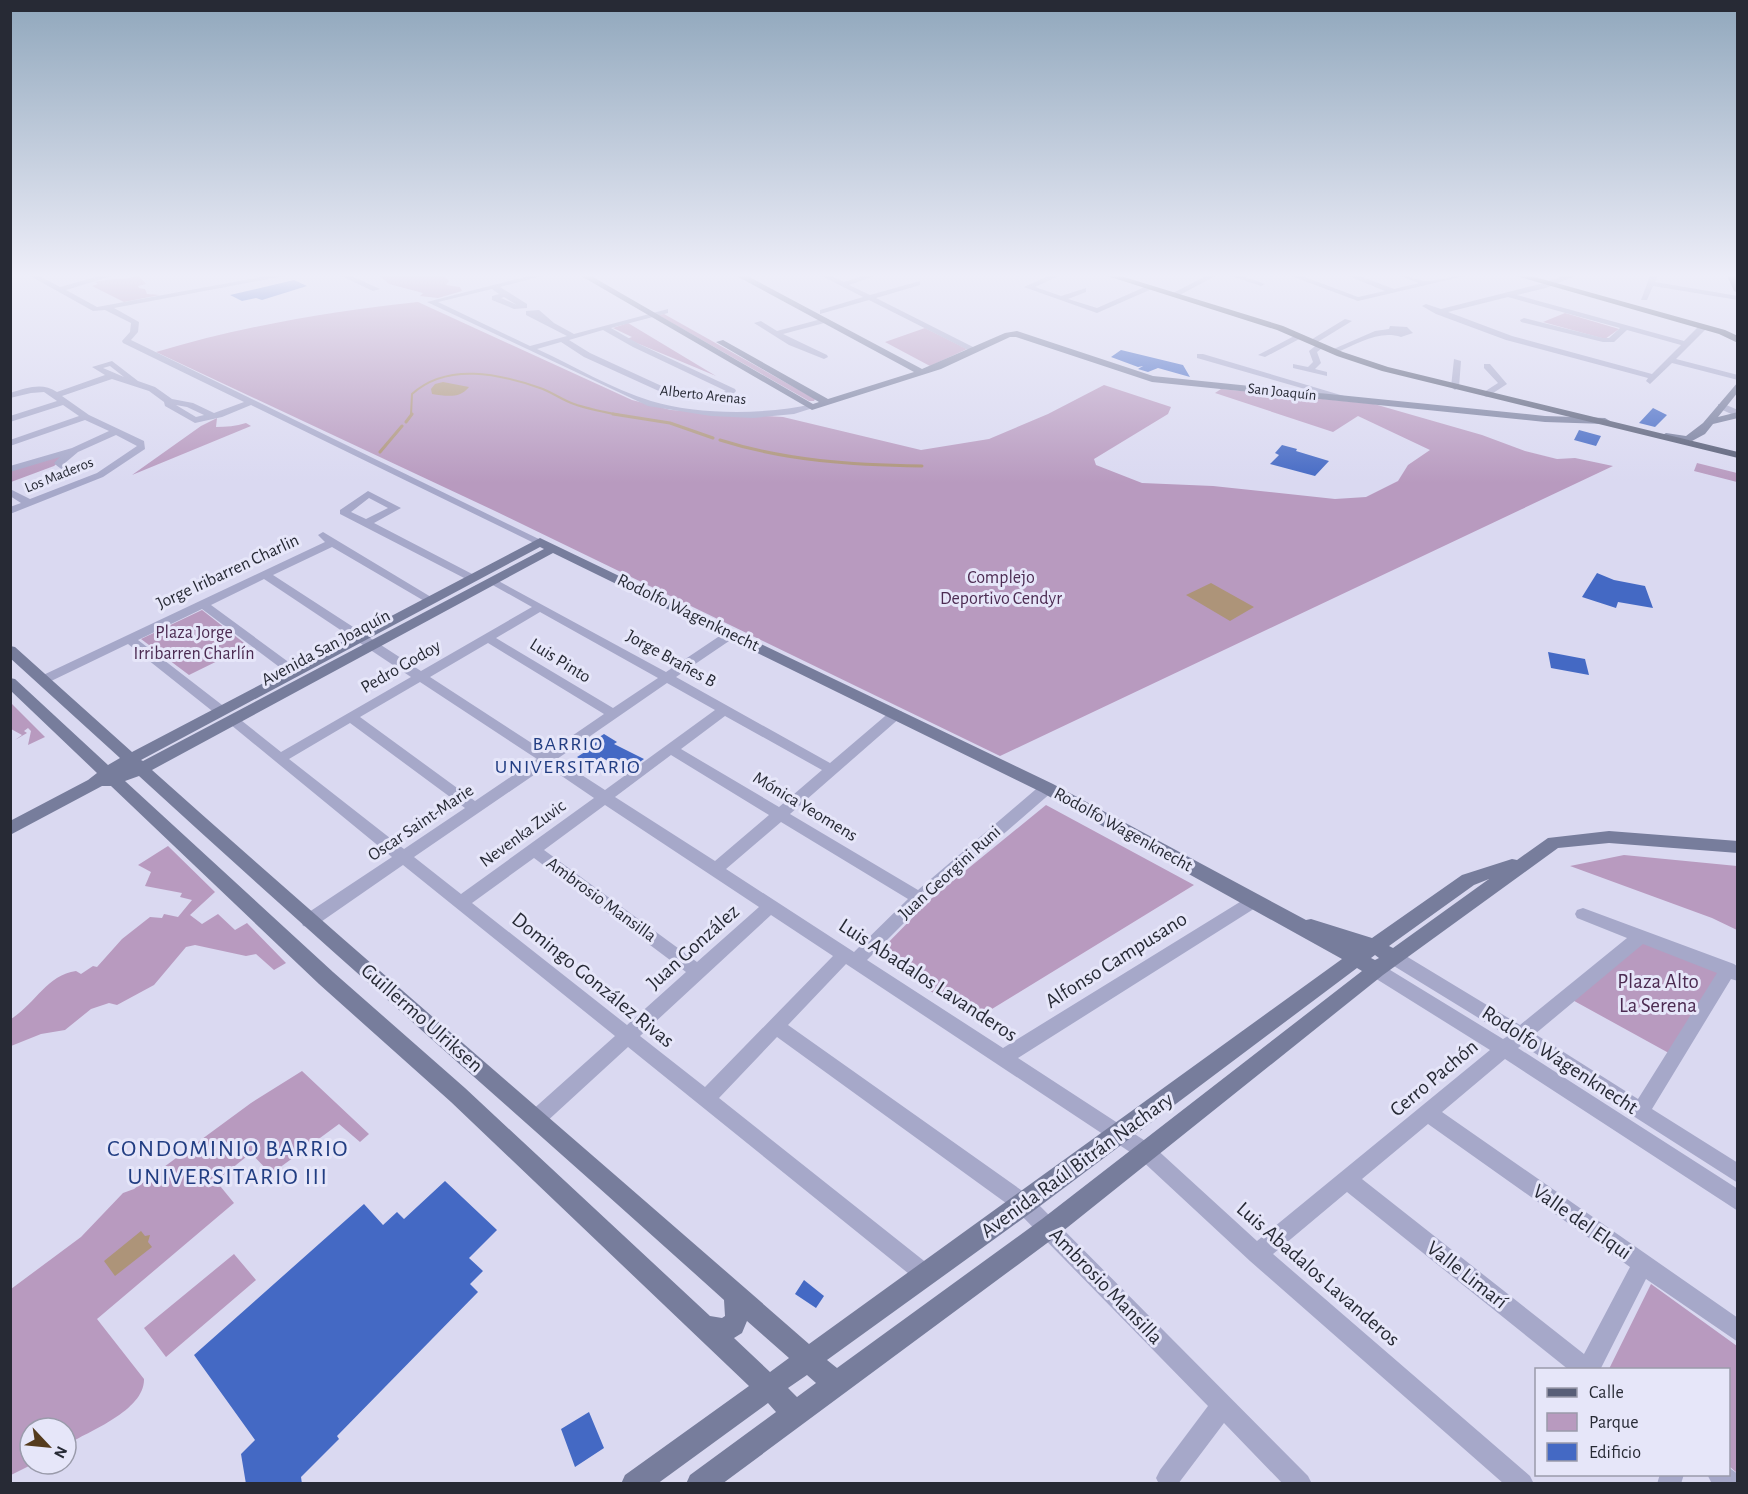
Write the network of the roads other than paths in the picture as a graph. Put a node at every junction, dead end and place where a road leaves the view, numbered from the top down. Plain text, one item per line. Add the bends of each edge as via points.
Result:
1 (130, 343) edge
2 (520, 343) edge
3 (552, 343) edge
4 (567, 343) edge
5 (628, 343) edge
6 (700, 343) edge
7 (721, 343) edge
8 (792, 343) edge
9 (874, 343) edge
10 (960, 343) edge
11 (991, 343) edge
12 (1045, 343) edge
13 (1287, 343) edge
14 (1318, 343) joint
15 (1354, 343) edge
16 (1525, 343) edge
17 (1680, 343) edge
18 (1685, 344) joint
19 (531, 348) junction
20 (975, 350) junction
21 (1333, 351) junction
22 (1262, 355) dead end
23 (1200, 356) dead end
24 (824, 357) dead end
25 (1671, 360) junction
26 (1457, 361) dead end
27 (1296, 366) dead end
28 (1487, 366) dead end
29 (1309, 370) junction
30 (926, 371) junction
31 (127, 373) junction
32 (1324, 374) dead end
33 (112, 377) junction
34 (1737, 378) edge
35 (134, 381) junction
36 (1737, 385) edge
37 (1455, 387) junction
38 (1487, 394) junction
39 (10, 396) edge
40 (56, 397) junction
41 (1350, 399) junction
42 (169, 401) junction
43 (252, 402) junction
44 (827, 402) junction
45 (190, 405) junction
46 (1721, 405) junction
47 (812, 407) junction
48 (177, 410) junction
49 (1737, 415) edge
50 (212, 416) junction
51 (86, 417) junction
52 (10, 419) edge
53 (1592, 420) junction
54 (1707, 424) junction
55 (117, 431) junction
56 (10, 443) edge
57 (1690, 444) junction
58 (75, 450) junction
59 (1737, 455) edge
60 (10, 469) edge
61 (71, 470) dead end
62 (10, 492) edge
63 (29, 503) junction
64 (10, 511) edge
65 (366, 523) dead end
66 (547, 545) junction
67 (264, 574) junction
68 (472, 578) junction
69 (493, 581) junction
70 (430, 600) junction
71 (202, 604) junction
72 (541, 607) junction
73 (731, 634) junction
74 (488, 638) junction
75 (129, 639) junction
76 (366, 641) junction
77 (10, 650) edge
78 (294, 672) junction
79 (421, 677) junction
80 (667, 678) junction
81 (43, 680) junction
82 (10, 681) edge
83 (724, 710) junction
84 (613, 714) junction
85 (896, 714) junction
86 (226, 716) junction
87 (351, 717) junction
88 (111, 741) junction
89 (79, 747) junction
90 (671, 749) junction
91 (280, 758) junction
92 (547, 759) junction
93 (136, 764) junction
94 (832, 770) junction
95 (111, 776) junction
96 (1047, 788) junction
97 (169, 794) junction
98 (606, 797) junction
99 (140, 804) junction
100 (475, 808) junction
101 (779, 815) junction
102 (10, 829) edge
103 (1737, 846) edge
104 (534, 850) junction
105 (403, 857) junction
106 (1526, 860) junction
107 (716, 869) junction
108 (919, 898) junction
109 (1254, 901) junction
110 (461, 903) junction
111 (772, 905) junction
112 (1583, 915) dead end
113 (309, 921) junction
114 (1294, 922) junction
115 (1641, 936) junction
116 (1374, 946) junction
117 (850, 958) junction
118 (1395, 958) junction
119 (1356, 959) junction
120 (1376, 970) junction
121 (1733, 971) edge
122 (698, 972) junction
123 (776, 1026) junction
124 (1521, 1035) junction
125 (627, 1036) junction
126 (1504, 1049) junction
127 (1002, 1058) junction
128 (706, 1099) junction
129 (1640, 1112) junction
130 (1427, 1113) junction
131 (537, 1118) junction
132 (1120, 1135) junction
133 (1146, 1152) junction
134 (1737, 1174) edge
135 (1347, 1180) junction
136 (1737, 1201) edge
137 (1024, 1204) junction
138 (1050, 1227) junction
139 (1257, 1254) junction
140 (1642, 1264) junction
141 (926, 1275) junction
142 (732, 1291) junction
143 (1736, 1324) edge
144 (704, 1326) junction
145 (808, 1359) junction
146 (1585, 1368) edge
147 (1589, 1368) edge
148 (836, 1384) junction
149 (769, 1387) junction
150 (1222, 1406) junction
151 (796, 1413) junction
152 (1168, 1478) dead end
153 (634, 1484) edge
154 (699, 1484) edge
155 (1300, 1484) edge
156 (1522, 1484) edge

1 - 43 street, Rodolfo Wagenknecht
2 - 19 street, Alberto Arenas
3 - 19 street
4 - 5 street via 664,390 737,396 679,364
6 - 47 main road
7 - 44 main road
8 - 24 street
9 - 30 main road
10 - 20 street
11 - 20 main road, San Joaquín
12 - 41 main road, San Joaquín via 1152,379
13 - 22 street
14 - 21 main road
14 - 29 street via 1313,351 1317,363
15 - 21 street
16 - 25 street via 1652,379
17 - 18 street
18 - 25 street
19 - 47 street, Alberto Arenas via 635,398 667,407 771,415
20 - 30 main road, San Joaquín
21 - 37 main road
23 - 41 street
25 - 34 street
26 - 37 street
27 - 29 street
28 - 38 street via 1503,384
29 - 32 street
30 - 44 main road, San Joaquín
31 - 33 street
31 - 33 street via 111,363 96,368
31 - 35 street
33 - 35 street
33 - 40 street
35 - 42 street via 158,391
36 - 46 main road
37 - 38 main road
38 - 53 main road
39 - 40 street via 41,388
40 - 51 street, Los Maderos
40 - 52 street
41 - 53 main road, San Joaquín
42 - 45 street
42 - 48 street
43 - 50 street
43 - 66 street, Rodolfo Wagenknecht
44 - 47 main road, San Joaquín
45 - 48 street
45 - 50 street
46 - 49 street
46 - 54 main road
48 - 50 street via 195,420
49 - 54 main road
51 - 55 street, Los Maderos
51 - 56 street
53 - 54 main road, San Joaquín via 1677,439 1691,438
53 - 57 main road
54 - 57 main road
55 - 58 street
55 - 63 street, Los Maderos via 141,443 141,447 100,475
57 - 59 main road
58 - 60 street
58 - 61 street via 59,463
62 - 63 street
63 - 64 street, Los Maderos
65 - 68 street
66 - 68 main road, Avenida San Joaquín
66 - 69 main road, Avenida San Joaquín
66 - 73 main road, Rodolfo Wagenknecht
67 - 70 street, Jorge Iribarren Charlin via 328,539
67 - 71 street, Jorge Iribarren Charlin
67 - 76 street, Luis Abadalos Lavanderos
68 - 70 main road, Avenida San Joaquín
69 - 72 street, Jorge Brañes B
69 - 76 main road, Avenida San Joaquín
70 - 76 main road, Avenida San Joaquín
71 - 75 street, Jorge Iribarren Charlin
71 - 78 street
72 - 74 street, Pedro Godoy
72 - 80 street, Jorge Brañes B
73 - 80 street, Oscar Saint-Marie
73 - 85 main road, Rodolfo Wagenknecht
74 - 79 street, Pedro Godoy
74 - 84 street, Luis Pinto
75 - 81 street, Jorge Iribarren Charlin
75 - 86 street, Domingo González Rivas
76 - 78 main road, Avenida San Joaquín
76 - 79 street, Luis Abadalos Lavanderos
76 - 86 main road, Avenida San Joaquín
77 - 81 main road, Guillermo Ulriksen
78 - 86 main road, Avenida San Joaquín
79 - 87 street, Pedro Godoy
79 - 92 street, Luis Abadalos Lavanderos
80 - 83 street, Jorge Brañes B
80 - 84 street, Oscar Saint-Marie
81 - 88 main road, Guillermo Ulriksen
82 - 89 main road, Guillermo Ulriksen
83 - 90 street, Nevenka Zuvic
83 - 94 street, Jorge Brañes B
84 - 92 street, Oscar Saint-Marie
85 - 94 street
85 - 96 main road, Rodolfo Wagenknecht
86 - 91 street, Domingo González Rivas
86 - 93 main road, Avenida San Joaquín
87 - 91 street, Pedro Godoy
87 - 100 street
88 - 89 main road
88 - 93 main road, Guillermo Ulriksen
89 - 95 main road, Guillermo Ulriksen
90 - 98 street, Nevenka Zuvic
90 - 101 street, Mónica Yeomens
91 - 105 street, Domingo González Rivas
92 - 98 street, Luis Abadalos Lavanderos
92 - 100 street, Oscar Saint-Marie
93 - 95 main road, Avenida San Joaquín
93 - 97 main road, Guillermo Ulriksen
94 - 101 street
95 - 99 main road, Guillermo Ulriksen
95 - 102 main road
96 - 108 street, Juan Georgini Runi
96 - 109 main road, Rodolfo Wagenknecht
97 - 99 main road via 151,796
97 - 113 main road, Guillermo Ulriksen
98 - 104 street, Nevenka Zuvic
98 - 107 street, Luis Abadalos Lavanderos
99 - 144 main road, Guillermo Ulriksen
100 - 105 street, Oscar Saint-Marie
101 - 107 street
101 - 108 street, Mónica Yeomens
103 - 106 main road, Avenida Raúl Bitrán Nachary via 1665,839 1582,838 1554,842
104 - 110 street, Nevenka Zuvic
104 - 122 street, Ambrosio Mansilla
105 - 110 street, Domingo González Rivas
105 - 113 street, Oscar Saint-Marie
106 - 116 main road, Avenida Raúl Bitrán Nachary via 1468,880
106 - 118 main road, Avenida Raúl Bitrán Nachary
107 - 111 street, Luis Abadalos Lavanderos
108 - 117 street, Juan Georgini Runi
109 - 114 main road, Rodolfo Wagenknecht
109 - 127 street, Alfonso Campusano
110 - 125 street, Domingo González Rivas
111 - 117 street, Luis Abadalos Lavanderos
111 - 122 street, Juan González
112 - 115 street
113 - 131 main road, Guillermo Ulriksen
114 - 116 main road, Rodolfo Wagenknecht
114 - 119 main road, Rodolfo Wagenknecht
115 - 121 street
115 - 124 street, Cerro Pachón
116 - 118 main road, Rodolfo Wagenknecht
116 - 119 main road, Avenida Raúl Bitrán Nachary
117 - 123 street, Juan Georgini Runi
117 - 127 street, Luis Abadalos Lavanderos
118 - 120 main road, Avenida Raúl Bitrán Nachary
118 - 124 street, Rodolfo Wagenknecht
119 - 120 main road, Rodolfo Wagenknecht
119 - 132 main road, Avenida Raúl Bitrán Nachary
120 - 126 street, Rodolfo Wagenknecht
120 - 133 main road, Avenida Raúl Bitrán Nachary
121 - 129 street
122 - 125 street, Juan González
123 - 128 street, Juan Georgini Runi
123 - 137 street, Ambrosio Mansilla
124 - 126 street, Cerro Pachón
124 - 129 street, Rodolfo Wagenknecht
125 - 128 street, Domingo González Rivas
125 - 131 street, Juan González
126 - 130 street, Cerro Pachón
126 - 136 street, Rodolfo Wagenknecht
127 - 132 street, Luis Abadalos Lavanderos
128 - 141 street, Domingo González Rivas
129 - 134 street, Rodolfo Wagenknecht
130 - 135 street, Cerro Pachón
130 - 140 street, Valle del Elqui
131 - 142 main road, Guillermo Ulriksen
132 - 133 street, Luis Abadalos Lavanderos
132 - 137 main road, Avenida Raúl Bitrán Nachary
133 - 138 main road, Avenida Raúl Bitrán Nachary
133 - 139 street, Luis Abadalos Lavanderos
135 - 139 street, Cerro Pachón
135 - 146 street, Valle Limarí
137 - 138 street, Ambrosio Mansilla
137 - 141 main road, Avenida Raúl Bitrán Nachary
138 - 148 main road, Avenida Raúl Bitrán Nachary
138 - 150 street, Ambrosio Mansilla
139 - 156 street, Luis Abadalos Lavanderos
140 - 143 street, Valle del Elqui
140 - 147 street
141 - 145 main road, Avenida Raúl Bitrán Nachary
142 - 144 main road via 738,1320 732,1327 715,1331
142 - 145 main road, Guillermo Ulriksen
144 - 149 main road, Guillermo Ulriksen
145 - 148 main road, Guillermo Ulriksen
145 - 149 main road, Avenida Raúl Bitrán Nachary
148 - 151 main road, Avenida Raúl Bitrán Nachary
149 - 151 main road, Guillermo Ulriksen
149 - 153 main road, Avenida Raúl Bitrán Nachary
150 - 152 street
150 - 155 street, Ambrosio Mansilla
151 - 154 main road, Avenida Raúl Bitrán Nachary

